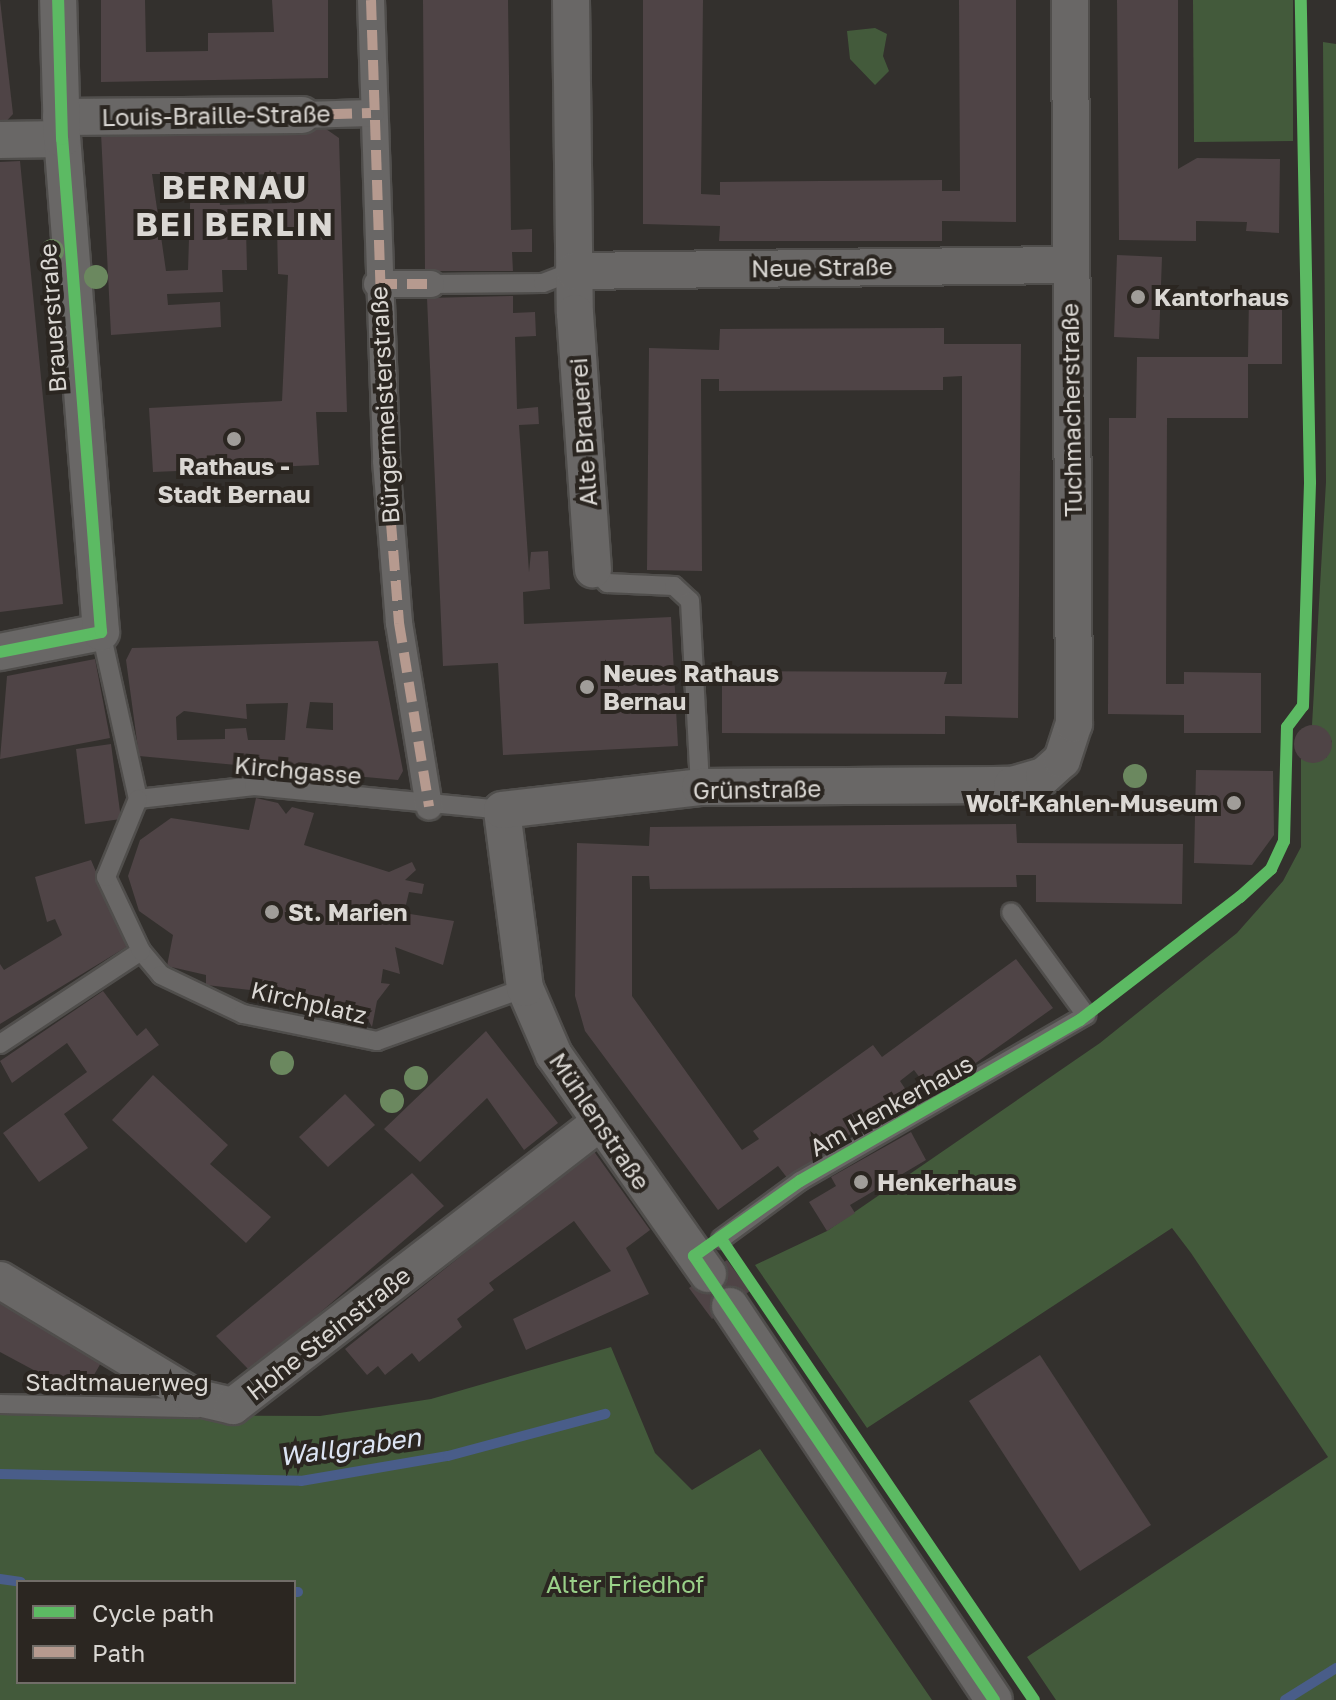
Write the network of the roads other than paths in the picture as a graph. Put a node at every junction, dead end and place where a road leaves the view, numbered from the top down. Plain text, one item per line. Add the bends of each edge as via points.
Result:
1 (58, 0) edge
2 (371, 0) edge
3 (571, 0) edge
4 (1070, 0) edge
5 (371, 113) junction
6 (302, 115) joint
7 (61, 128) junction
8 (0, 140) edge
9 (1069, 265) junction
10 (574, 271) junction
11 (377, 284) junction
12 (431, 284) joint
13 (593, 569) joint
14 (101, 632) junction
15 (0, 652) edge
16 (1012, 785) joint
17 (700, 787) junction
18 (138, 799) junction
19 (429, 807) junction
20 (502, 810) junction
21 (1011, 912) dead end
22 (141, 951) junction
23 (525, 988) junction
24 (0, 1044) edge
25 (596, 1125) junction
26 (721, 1239) dead end
27 (708, 1274) dead end
28 (0, 1280) edge
29 (730, 1306) dead end
30 (0, 1404) edge
31 (233, 1406) junction
32 (994, 1700) edge

1 - 7 street, Brauerstraße
2 - 5 street, Bürgermeisterstraße
3 - 10 street, Alte Brauerei
4 - 9 street, Tuchmacherstraße
5 - 6 street, Louis-Braille-Straße
5 - 11 street, Bürgermeisterstraße
6 - 7 street, Louis-Braille-Straße
7 - 8 street, Louis-Braille-Straße
7 - 14 street, Brauerstraße
9 - 10 street, Neue Straße
9 - 16 street, Tuchmacherstraße via 1074,735 1044,776
10 - 12 lane via 543,283
10 - 13 street, Alte Brauerei
11 - 12 street
11 - 19 street, Bürgermeisterstraße via 399,623
13 - 17 lane, Alte Brauerei via 607,583 674,586 690,601
14 - 15 street
14 - 18 lane
16 - 17 street, Grünstraße
17 - 20 street, Grünstraße
18 - 19 lane, Kirchgasse via 254,786
18 - 22 lane via 106,877
19 - 20 lane, Kirchgasse
20 - 23 street, Mühlenstraße
21 - 26 lane, Am Henkerhaus via 1086,1015 800,1181
22 - 23 lane, Kirchplatz via 161,975 243,1014 377,1041
22 - 24 lane
23 - 25 street, Mühlenstraße
25 - 27 street, Mühlenstraße
25 - 31 street, Hohe Steinstraße
28 - 31 street, Hohe Steinstraße via 194,1397
29 - 32 street
30 - 31 lane, Stadtmauerweg

